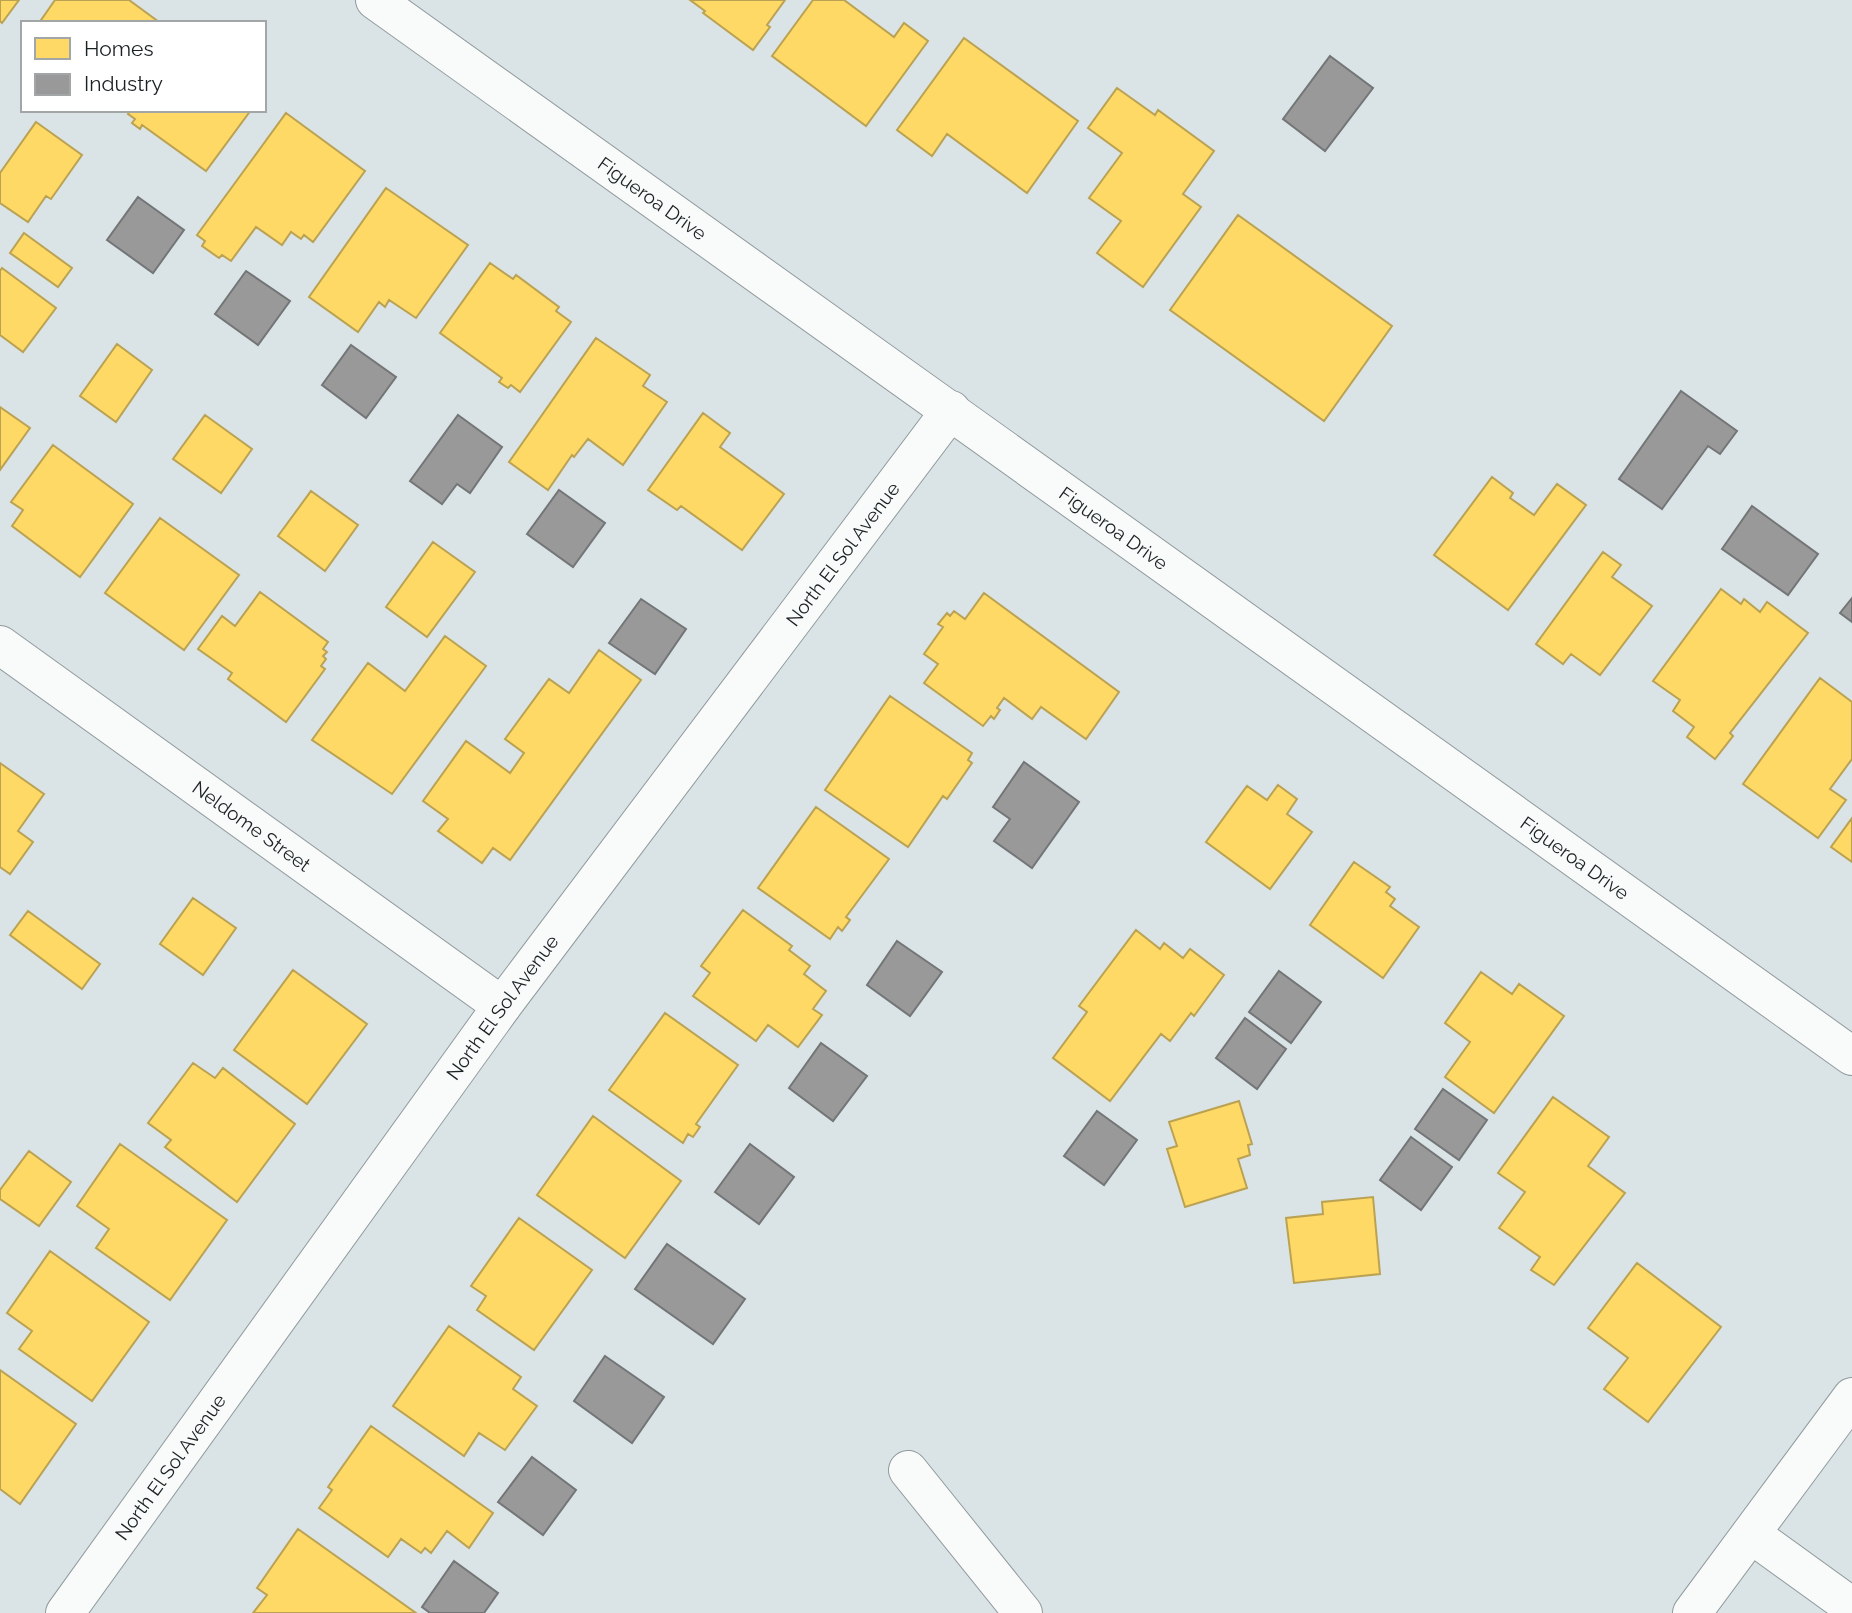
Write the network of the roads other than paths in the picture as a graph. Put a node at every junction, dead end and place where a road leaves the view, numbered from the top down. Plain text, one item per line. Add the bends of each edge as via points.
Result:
1 (375, 0) edge
2 (950, 410) junction
3 (0, 645) edge
4 (502, 1006) junction
5 (1852, 1056) edge
6 (1852, 1397) edge
7 (908, 1469) dead end
8 (1751, 1534) junction
9 (1852, 1607) edge
10 (65, 1613) edge
11 (1023, 1613) edge
12 (1692, 1613) edge

1 - 2 street, Figueroa Drive
2 - 4 street, North El Sol Avenue
2 - 5 street, Figueroa Drive
3 - 4 street, Neldome Street
4 - 10 street, North El Sol Avenue
6 - 8 street
7 - 11 street
8 - 9 street
8 - 12 street

